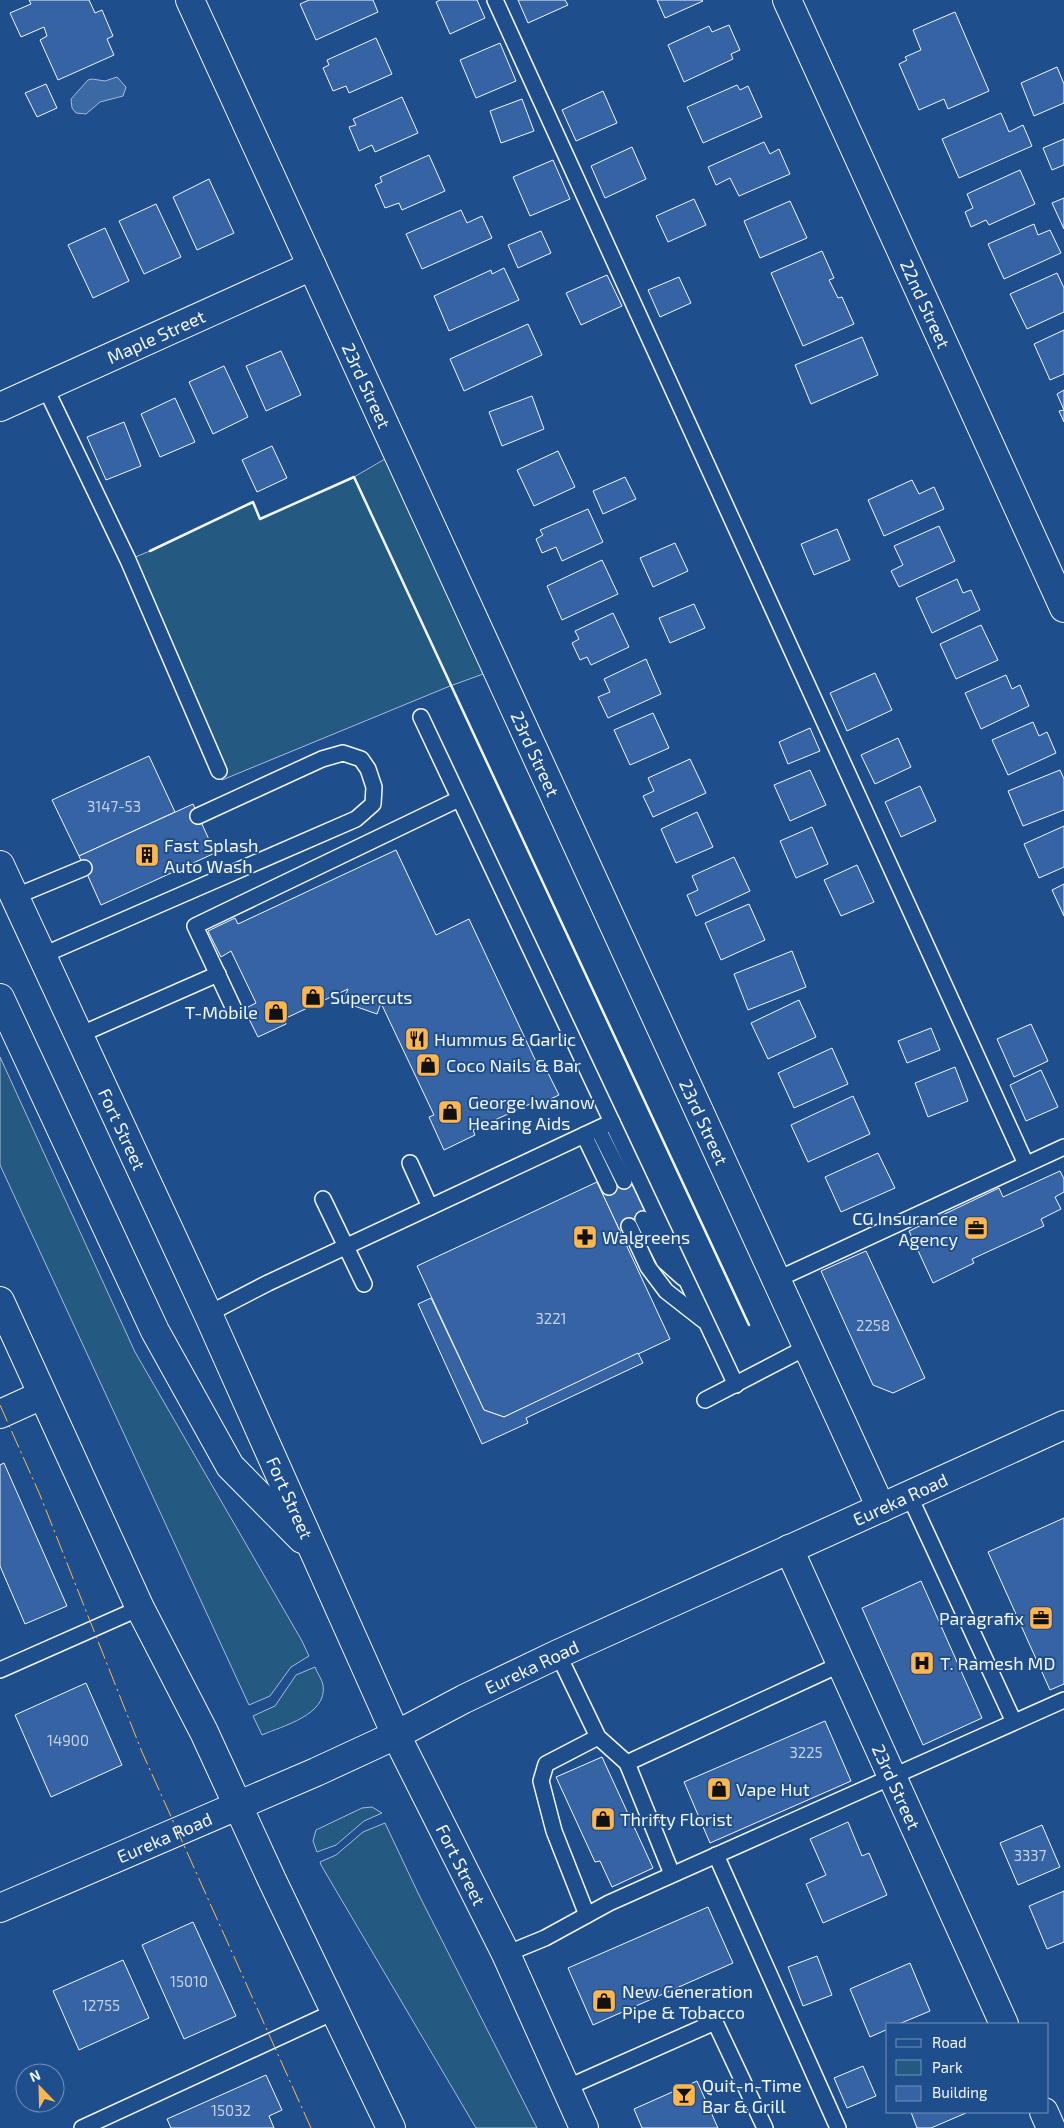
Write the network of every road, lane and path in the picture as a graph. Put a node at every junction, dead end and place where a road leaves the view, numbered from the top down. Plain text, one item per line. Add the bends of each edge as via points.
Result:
1 (190, 0) edge
2 (495, 0) edge
3 (787, 0) edge
4 (312, 266) junction
5 (45, 386) junction
6 (0, 407) edge
7 (1064, 608) edge
8 (421, 717) dead end
9 (218, 771) dead end
10 (459, 799) junction
11 (198, 816) dead end
12 (0, 865) edge
13 (84, 868) dead end
14 (14, 897) junction
15 (41, 956) junction
16 (218, 974) junction
17 (0, 998) edge
18 (233, 1007) dead end
19 (78, 1036) junction
20 (605, 1125) junction
21 (584, 1135) junction
22 (1064, 1147) edge
23 (410, 1163) dead end
24 (1026, 1164) junction
25 (624, 1181) dead end
26 (609, 1187) dead end
27 (323, 1199) dead end
28 (430, 1207) junction
29 (643, 1220) dead end
30 (629, 1226) dead end
31 (346, 1246) junction
32 (776, 1280) junction
33 (688, 1283) junction
34 (364, 1284) dead end
35 (0, 1301) edge
36 (208, 1314) junction
37 (706, 1322) junction
38 (807, 1346) junction
39 (736, 1385) junction
40 (42, 1395) junction
41 (705, 1400) dead end
42 (0, 1414) edge
43 (1064, 1426) edge
44 (909, 1495) junction
45 (881, 1508) junction
46 (789, 1549) junction
47 (314, 1550) junction
48 (140, 1608) junction
49 (558, 1654) junction
50 (840, 1664) junction
51 (0, 1670) edge
52 (1064, 1700) edge
53 (1014, 1722) junction
54 (396, 1735) junction
55 (598, 1737) junction
56 (627, 1763) junction
57 (891, 1776) junction
58 (237, 1806) junction
59 (716, 1855) junction
60 (672, 1874) junction
61 (0, 1908) edge
62 (588, 1915) junction
63 (506, 1954) junction
64 (336, 2011) junction
65 (1004, 2023) edge
66 (566, 2088) junction
67 (1044, 2113) edge
68 (82, 2128) edge
69 (392, 2128) edge
70 (584, 2128) edge
71 (765, 2128) edge
72 (838, 2128) edge
73 (1051, 2128) edge

1 - 4 main road, 23rd Street
2 - 24 lane
3 - 7 main road, 22nd Street
4 - 5 main road, Maple Street
4 - 32 main road, 23rd Street
5 - 6 main road, Maple Street
5 - 9 lane via 128,560
8 - 10 lane
10 - 16 lane via 195,926
10 - 20 lane
11 - 15 lane via 322,759 343,753 361,759 374,787 373,804 356,819
12 - 14 main road, Fort Street
13 - 14 lane
14 - 15 main road, Fort Street
15 - 19 main road, Fort Street
16 - 18 lane
16 - 19 lane
17 - 47 main road via 155,1331 230,1466
19 - 36 main road, Fort Street
20 - 21 lane
20 - 25 lane
20 - 33 lane
21 - 26 lane
21 - 28 lane
22 - 24 lane
23 - 28 lane
24 - 32 lane
27 - 31 lane
28 - 31 lane
29 - 33 lane via 664,1261
30 - 37 lane via 648,1267 666,1291
31 - 34 lane
31 - 36 lane
32 - 38 main road, 23rd Street
33 - 37 lane
35 - 40 main road
36 - 47 main road, Fort Street
37 - 39 lane
38 - 39 lane
38 - 45 main road, 23rd Street
39 - 41 lane
40 - 42 main road
40 - 48 main road
43 - 44 main road, Eureka Road
44 - 45 main road, Eureka Road
44 - 53 lane
45 - 46 main road, Eureka Road
46 - 49 main road, Eureka Road
46 - 50 main road, 23rd Street
47 - 54 main road, Fort Street
48 - 51 lane
48 - 58 main road via 204,1732
49 - 54 main road, Eureka Road
49 - 55 lane
50 - 56 lane
50 - 57 main road, 23rd Street
52 - 53 lane
53 - 57 lane
54 - 58 main road, Eureka Road
54 - 63 main road, Fort Street
55 - 56 lane
55 - 62 lane via 546,1764 541,1781 554,1831
56 - 60 lane
57 - 59 lane
57 - 65 main road, 23rd Street
58 - 61 main road, Eureka Road
58 - 64 main road
59 - 60 lane
59 - 72 lane
60 - 62 lane
62 - 63 lane
63 - 66 main road, Fort Street
64 - 68 lane
64 - 69 main road
66 - 70 main road, Fort Street
66 - 71 lane via 715,2022
67 - 73 main road

